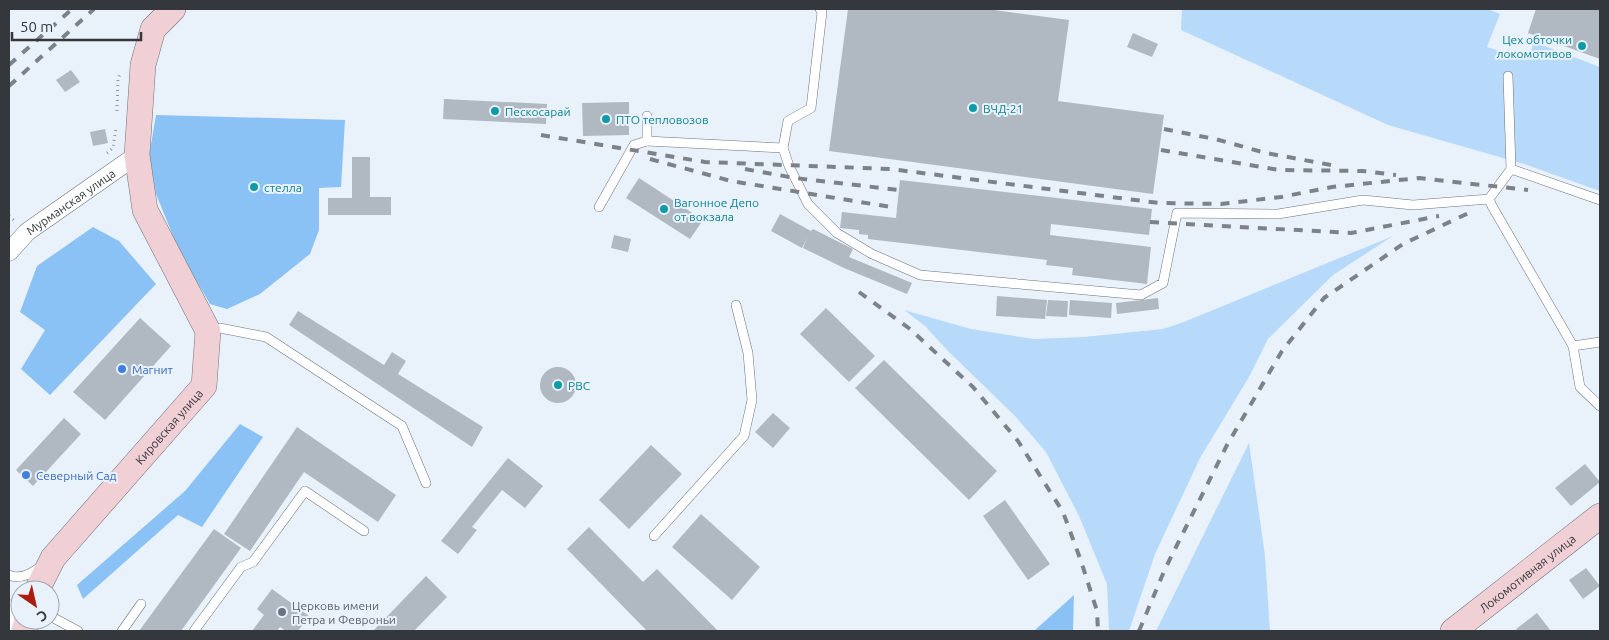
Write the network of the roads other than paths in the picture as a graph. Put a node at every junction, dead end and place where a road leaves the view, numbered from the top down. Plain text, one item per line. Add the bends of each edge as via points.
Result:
1 (173, 9) edge
2 (820, 9) edge
3 (1508, 76) dead end
4 (647, 116) dead end
5 (647, 141) junction
6 (783, 148) junction
7 (137, 155) junction
8 (1511, 169) junction
9 (1489, 198) junction
10 (1600, 200) edge
11 (600, 207) dead end
12 (9, 252) edge
13 (736, 305) dead end
14 (220, 328) dead end
15 (1600, 342) edge
16 (1573, 346) junction
17 (1600, 406) edge
18 (426, 483) dead end
19 (1600, 516) edge
20 (364, 531) dead end
21 (654, 536) dead end
22 (53, 558) junction
23 (9, 575) edge
24 (43, 580) edge
25 (141, 604) dead end
26 (9, 610) edge
27 (60, 621) edge
28 (18, 631) edge
29 (78, 631) edge
30 (122, 631) edge
31 (194, 631) edge
32 (1453, 631) edge

1 - 7 main road, Кировская улица via 153,29 143,66
2 - 6 lane via 812,108 788,121
3 - 8 lane
4 - 5 lane
5 - 6 lane
5 - 11 lane via 634,145
6 - 9 lane via 808,204 837,233 872,254 920,275 1141,295 1163,283 1177,213 1278,214 1363,200 1413,204
7 - 12 street, Мурманская улица via 27,232
7 - 22 main road, Кировская улица via 145,210 208,331 204,386
8 - 9 lane
8 - 10 lane
9 - 16 lane
13 - 21 lane via 748,354 752,400 744,436
14 - 18 lane via 266,337 402,426
15 - 16 lane
16 - 17 lane via 1580,387
19 - 32 main road, Локомотивная улица
20 - 31 lane via 305,491 253,562 241,567
22 - 23 lane via 30,574
22 - 24 main road, Кировская улица
25 - 30 lane
26 - 28 street
27 - 29 lane

